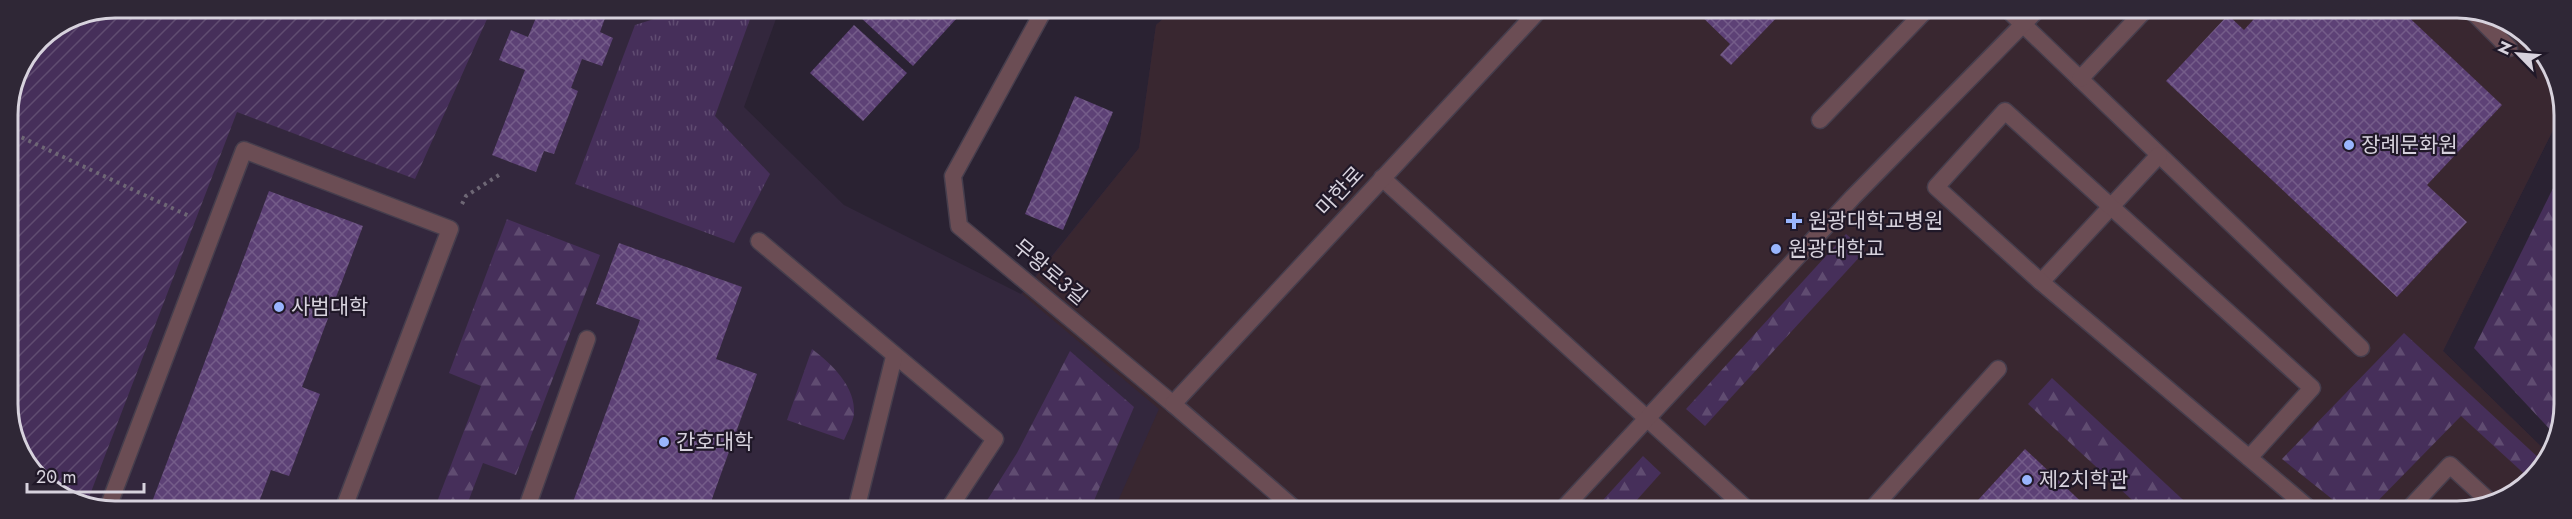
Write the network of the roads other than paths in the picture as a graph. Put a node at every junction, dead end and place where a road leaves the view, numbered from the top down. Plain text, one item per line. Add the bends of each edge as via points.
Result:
1 (1040, 18) edge
2 (1532, 18) edge
3 (1918, 18) edge
4 (2016, 18) edge
5 (2030, 18) edge
6 (2138, 18) edge
7 (2483, 22) edge
8 (2023, 25) junction
9 (2509, 48) dead end
10 (2080, 79) junction
11 (1820, 120) dead end
12 (2159, 155) junction
13 (1382, 178) junction
14 (2111, 206) junction
15 (759, 241) dead end
16 (2041, 282) junction
17 (587, 339) dead end
18 (2361, 348) dead end
19 (894, 357) junction
20 (1998, 369) dead end
21 (1173, 404) junction
22 (1647, 418) junction
23 (2249, 458) junction
24 (2485, 497) edge
25 (110, 501) edge
26 (346, 501) edge
27 (529, 501) edge
28 (858, 501) edge
29 (954, 501) edge
30 (1286, 501) edge
31 (1570, 501) edge
32 (1738, 501) edge
33 (1879, 501) edge
34 (2300, 501) edge
35 (2417, 501) edge

1 - 21 street, 무왕로3길 via 953,176 959,226
2 - 13 street, 마한로
3 - 11 street
4 - 8 street
5 - 8 street
6 - 10 street
7 - 9 street
8 - 10 street
8 - 22 street via 1853,197
10 - 12 street
12 - 14 street
12 - 18 street
13 - 21 street, 마한로
13 - 22 street
14 - 16 street
14 - 16 street via 2005,111 1936,188
14 - 23 street via 2312,388
15 - 19 street
16 - 23 street
17 - 27 street
19 - 28 street
19 - 29 street via 995,439
20 - 33 street
21 - 30 street, 무왕로3길
22 - 31 street
22 - 32 street
23 - 34 street
24 - 35 street via 2450,465
25 - 26 street via 244,150 450,229

